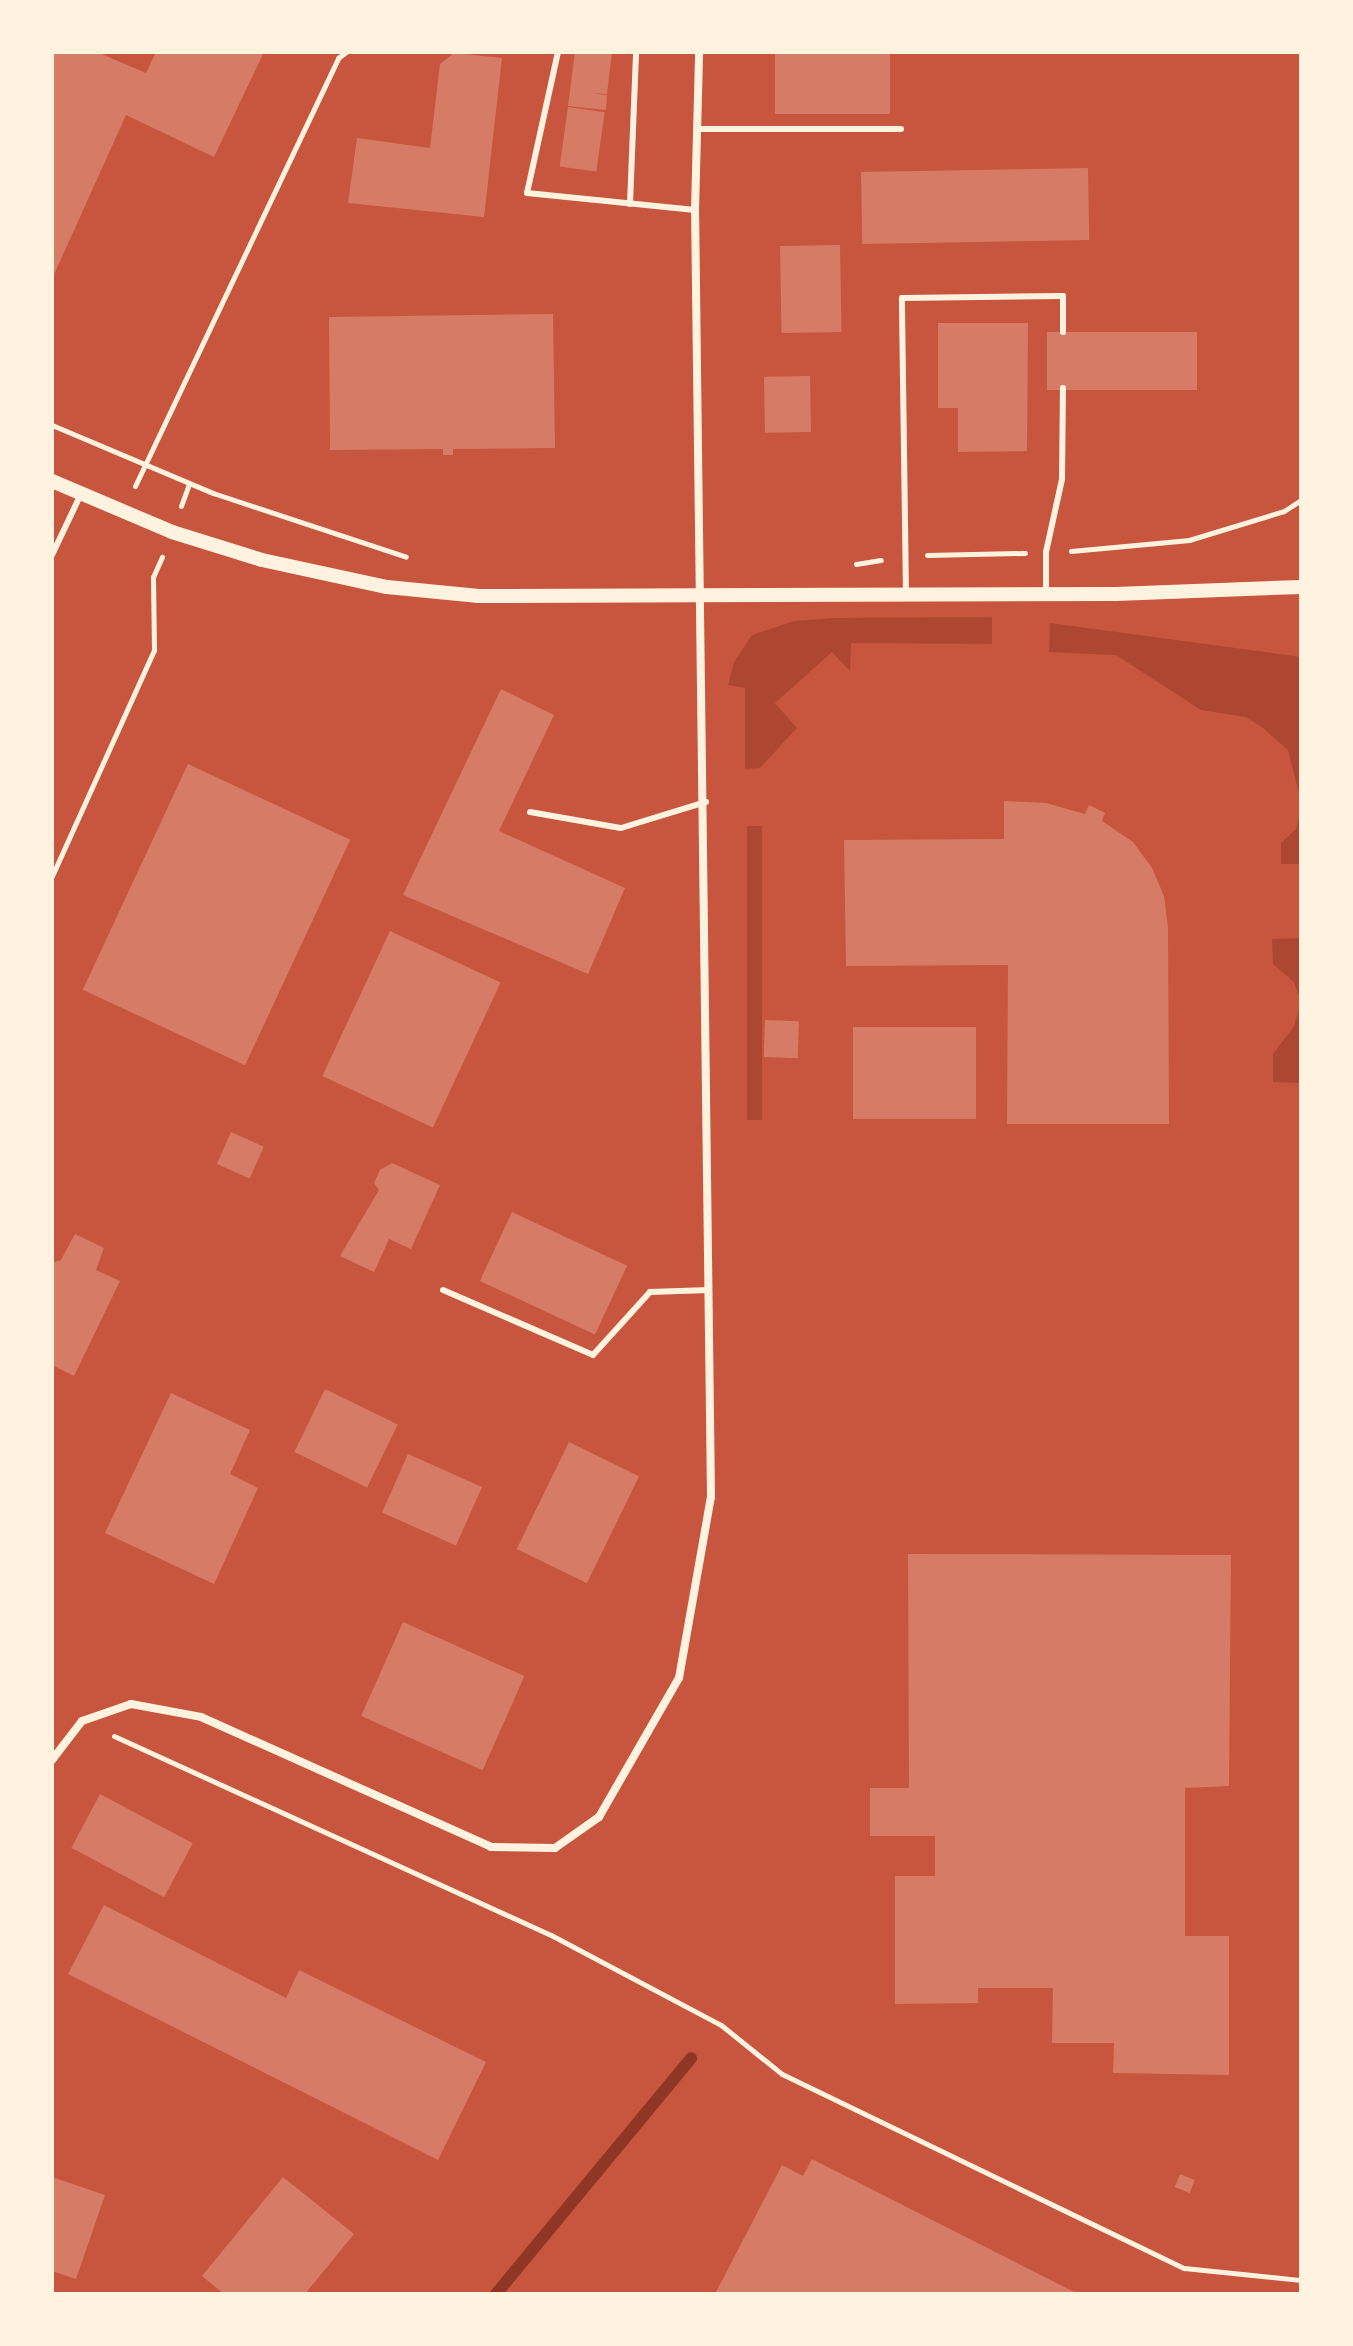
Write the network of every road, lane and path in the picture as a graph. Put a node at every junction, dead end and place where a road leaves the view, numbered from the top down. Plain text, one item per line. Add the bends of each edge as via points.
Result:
1 (346, 52) edge
2 (558, 52) edge
3 (636, 52) edge
4 (699, 52) edge
5 (697, 129) junction
6 (901, 129) dead end
7 (630, 204) junction
8 (695, 210) junction
9 (1063, 332) dead end
10 (1063, 388) dead end
11 (52, 481) edge
12 (189, 484) dead end
13 (81, 494) junction
14 (125, 513) junction
15 (172, 532) junction
16 (52, 555) edge
17 (1301, 587) edge
18 (906, 595) junction
19 (1046, 595) junction
20 (700, 597) junction
21 (706, 802) junction
22 (530, 812) dead end
23 (52, 876) edge
24 (443, 1290) dead end
25 (709, 1290) junction
26 (82, 1721) junction
27 (52, 1760) edge
28 (1301, 2280) edge

1 - 14 path via 338,58 153,442
2 - 7 lane via 527,193
3 - 7 lane
4 - 5 street
5 - 6 lane
5 - 8 street
7 - 8 lane
8 - 20 street
9 - 18 lane via 1063,296 902,298
10 - 19 lane via 1062,479 1046,552
11 - 13 street
12 - 15 path
13 - 14 street
13 - 16 lane
14 - 15 street
15 - 20 street via 325,577 387,587 526,599
15 - 23 path via 153,577 154,650
17 - 19 street
18 - 19 street
18 - 20 street
20 - 21 street
21 - 22 lane via 621,828
21 - 25 street
24 - 25 lane via 593,1355 650,1292
25 - 26 street via 711,1497 679,1678 599,1817 555,1848 491,1847 201,1717 131,1704
26 - 27 street
26 - 28 path via 551,1935 721,2025 782,2074 1184,2268

